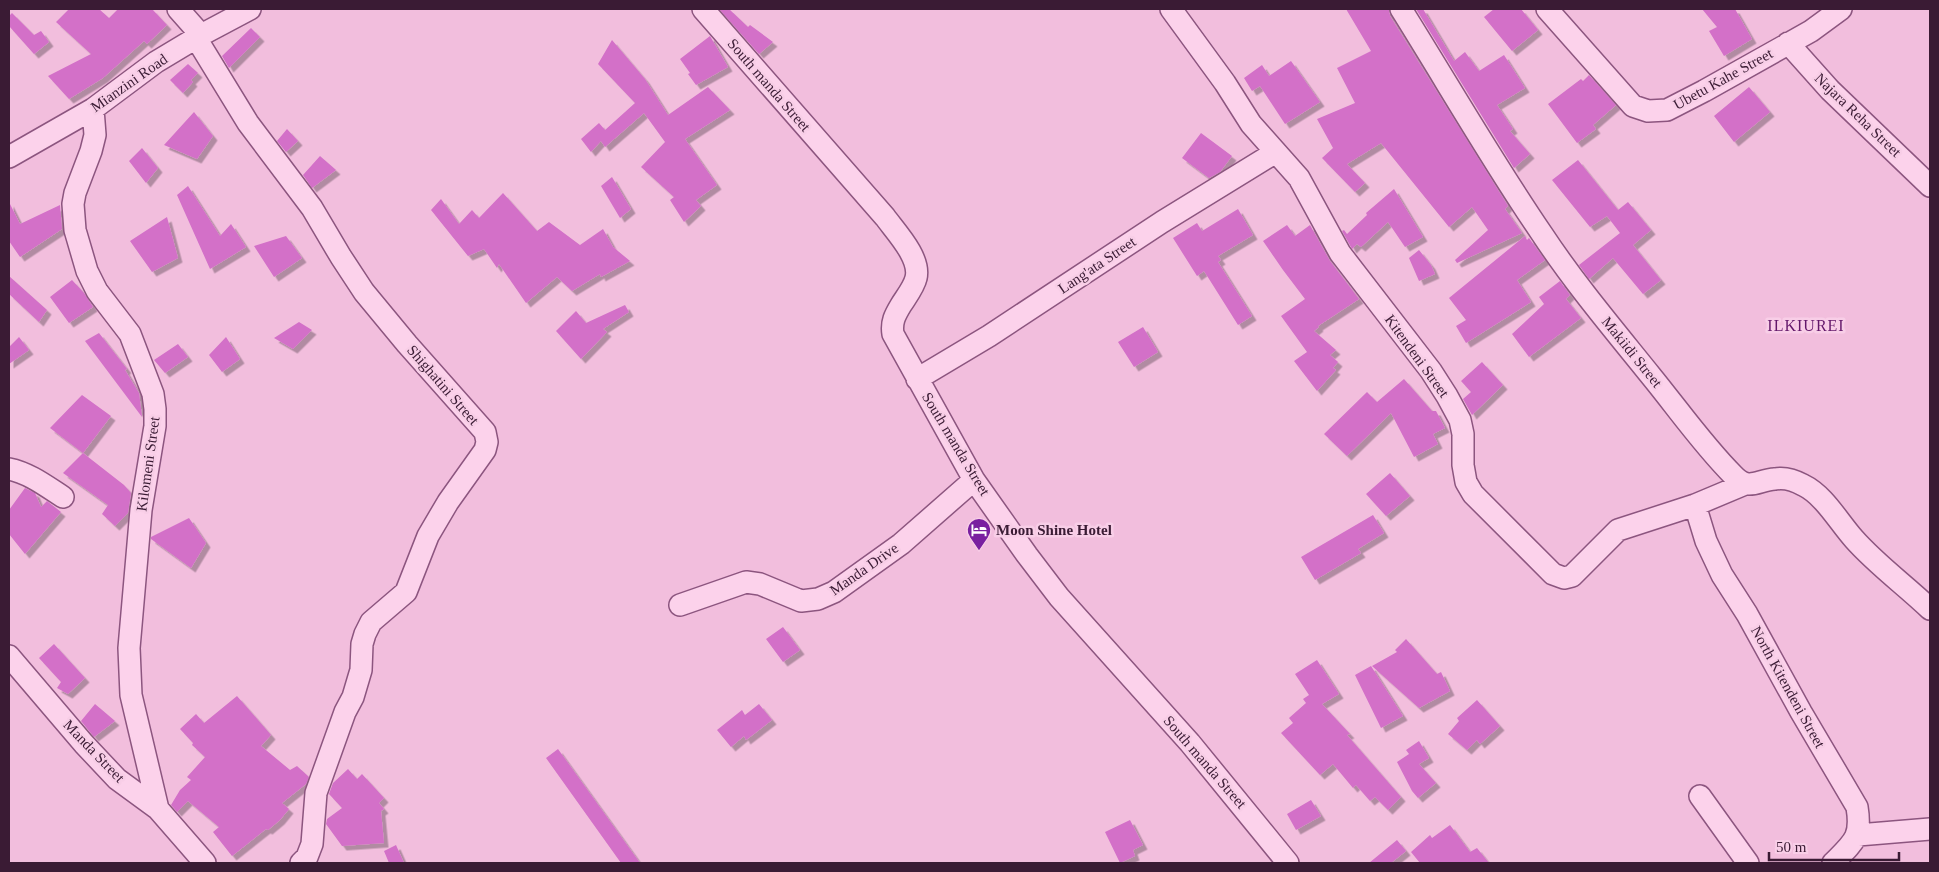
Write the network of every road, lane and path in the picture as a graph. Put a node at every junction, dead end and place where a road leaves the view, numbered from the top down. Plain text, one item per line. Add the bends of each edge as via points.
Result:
1 (178, 9) edge
2 (250, 9) edge
3 (702, 9) edge
4 (1171, 9) edge
5 (1400, 9) edge
6 (1547, 9) edge
7 (1841, 9) edge
8 (199, 37) junction
9 (1788, 43) junction
10 (93, 109) junction
11 (1276, 152) junction
12 (9, 157) edge
13 (1930, 186) edge
14 (918, 379) junction
15 (9, 469) edge
16 (974, 480) junction
17 (1745, 484) junction
18 (63, 497) dead end
19 (1695, 505) junction
20 (680, 606) dead end
21 (1930, 609) edge
22 (9, 656) edge
23 (1700, 796) dead end
24 (158, 809) junction
25 (1930, 829) edge
26 (1858, 834) junction
27 (205, 863) edge
28 (301, 863) edge
29 (1288, 863) edge
30 (1748, 863) edge
31 (1833, 863) edge

1 - 8 street, Shighatini Street
2 - 8 street, Mianzini Road
3 - 14 street, South manda Street via 885,217 908,248 916,267 916,278 892,326 895,340
4 - 11 street, Kitendeni Street via 1225,82 1251,124
5 - 17 street, Makiidi Street via 1543,235 1598,310 1713,453
6 - 9 street, Ubetu Kahe Street via 1633,106 1648,111 1667,110
7 - 9 street, Ubetu Kahe Street
8 - 10 street, Mianzini Road via 156,62
8 - 28 street, Shighatini Street via 248,122 312,208 364,292 485,432 487,442 485,450 428,536 406,592 371,622 365,634 361,670 316,793 312,844
9 - 13 street, Najara Reha Street via 1830,90
10 - 12 street, Mianzini Road
10 - 24 street, Kilomeni Street via 95,135 74,192 75,230 87,271 97,291 130,334 156,409 141,510 129,648 131,695
11 - 14 street, Lang'ata Street
11 - 19 street, Kitendeni Street via 1299,178 1340,254 1447,396 1460,420 1463,465 1466,482 1473,494 1553,574 1564,578 1572,576 1618,530
14 - 16 street, South manda Street
15 - 18 street
16 - 20 street, Manda Drive via 901,544 834,592 818,599 801,600 746,582
16 - 29 street, South manda Street via 1059,596 1190,743
17 - 19 street, Kitendeni Street
17 - 21 street via 1785,478 1808,487 1884,569
19 - 26 street, North Kitendeni Street via 1706,541 1722,575 1857,807
22 - 24 street, Manda Street via 117,779
23 - 30 street
24 - 27 street, Manda Street
25 - 26 street
26 - 31 street

